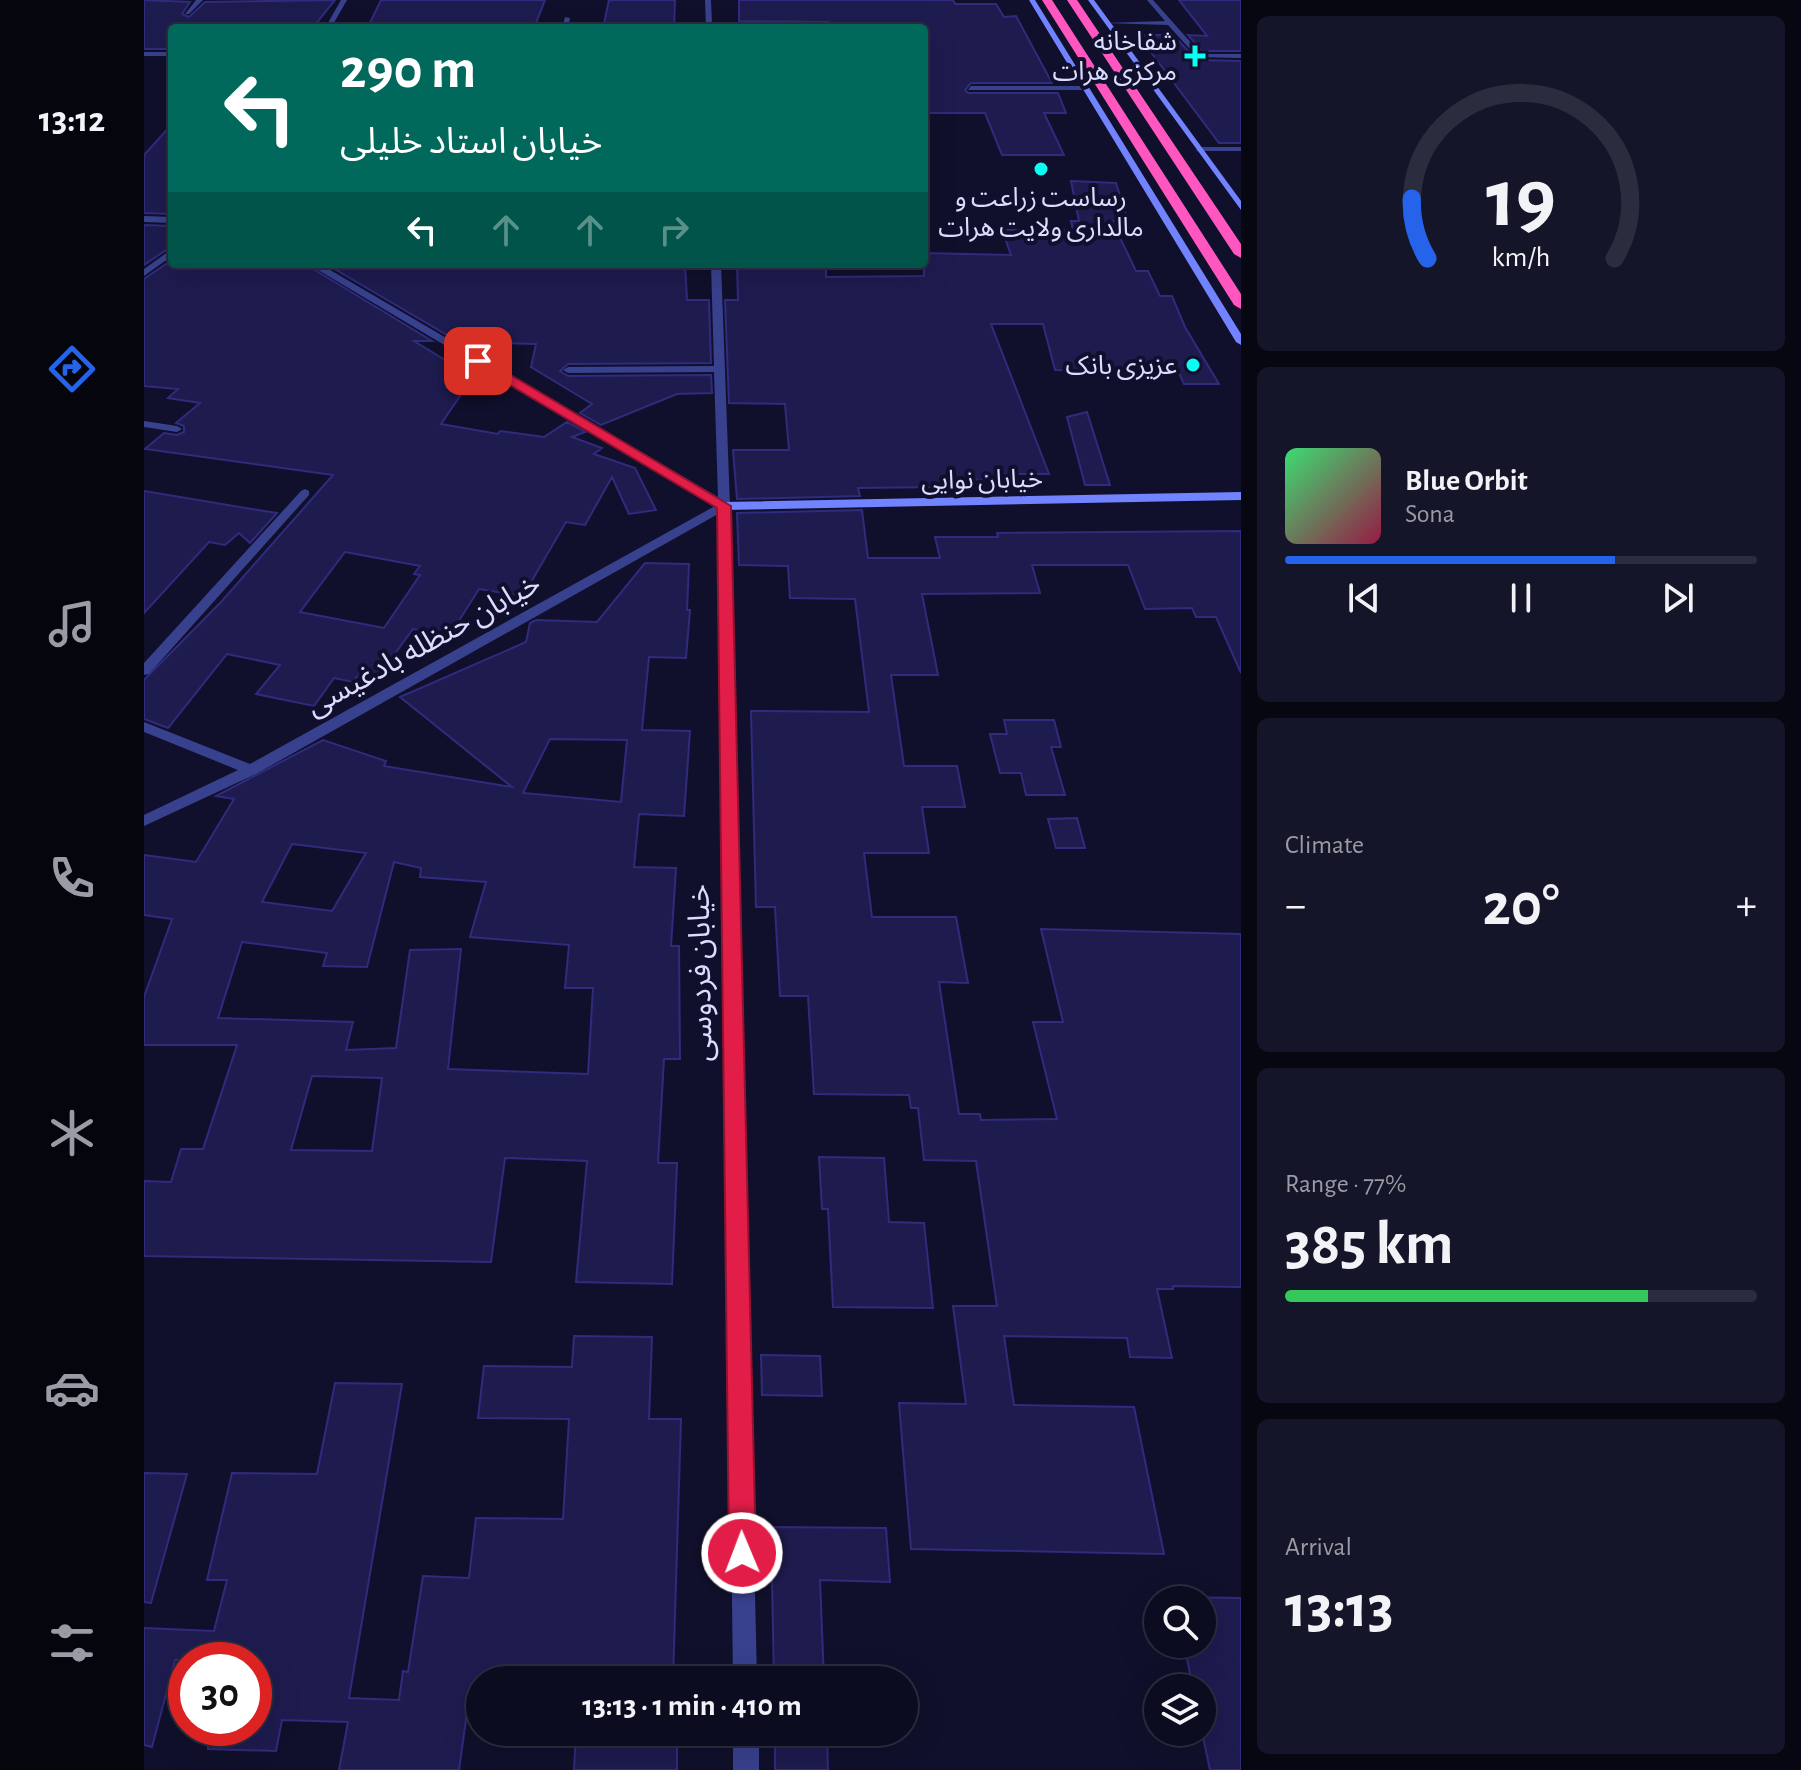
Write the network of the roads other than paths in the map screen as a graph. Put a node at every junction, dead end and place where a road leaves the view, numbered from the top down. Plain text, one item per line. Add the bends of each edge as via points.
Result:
1 (200, 0) edge
2 (344, 0) edge
3 (708, 0) edge
4 (1032, 0) edge
5 (1047, 0) edge
6 (1072, 0) edge
7 (1091, 0) edge
8 (1150, 0) edge
9 (187, 13) dead end
10 (567, 18) dead end
11 (1061, 23) junction
12 (1086, 23) junction
13 (1107, 23) junction
14 (1168, 23) junction
15 (330, 24) edge
16 (566, 24) edge
17 (708, 24) edge
18 (144, 54) edge
19 (168, 54) edge
20 (1241, 56) edge
21 (971, 88) dead end
22 (1086, 88) junction
23 (1199, 149) junction
24 (1241, 149) edge
25 (1241, 207) edge
26 (144, 219) edge
27 (168, 220) edge
28 (1241, 254) edge
29 (168, 255) edge
30 (320, 268) edge
31 (716, 268) edge
32 (144, 273) edge
33 (1241, 305) edge
34 (1241, 342) edge
35 (719, 369) junction
36 (568, 370) dead end
37 (144, 424) edge
38 (177, 429) dead end
39 (305, 493) dead end
40 (1241, 496) edge
41 (724, 506) junction
42 (144, 671) edge
43 (144, 727) edge
44 (251, 770) junction
45 (144, 821) edge
46 (745, 1666) edge
47 (746, 1746) edge
48 (746, 1770) edge

1 - 9 street
2 - 15 street
3 - 17 street
4 - 22 street
5 - 11 highway
6 - 12 highway
7 - 13 street
8 - 14 street
10 - 16 street
11 - 12 highway
11 - 33 highway
12 - 13 highway
12 - 28 highway
13 - 14 street
13 - 23 street
14 - 20 street via 1199,56
18 - 19 street
21 - 22 street
22 - 34 street
23 - 24 street
23 - 25 street
26 - 27 street
29 - 32 street
30 - 41 street
31 - 35 street, خیابان فردوسی
35 - 36 street
35 - 41 street, خیابان فردوسی
37 - 38 street
39 - 42 street
40 - 41 street, خیابان نوایی
41 - 44 street, خیابان حنظله بادغیسی
41 - 46 street, خیابان فردوسی
43 - 44 street
44 - 45 street, خیابان حنظله بادغیسی
47 - 48 street

